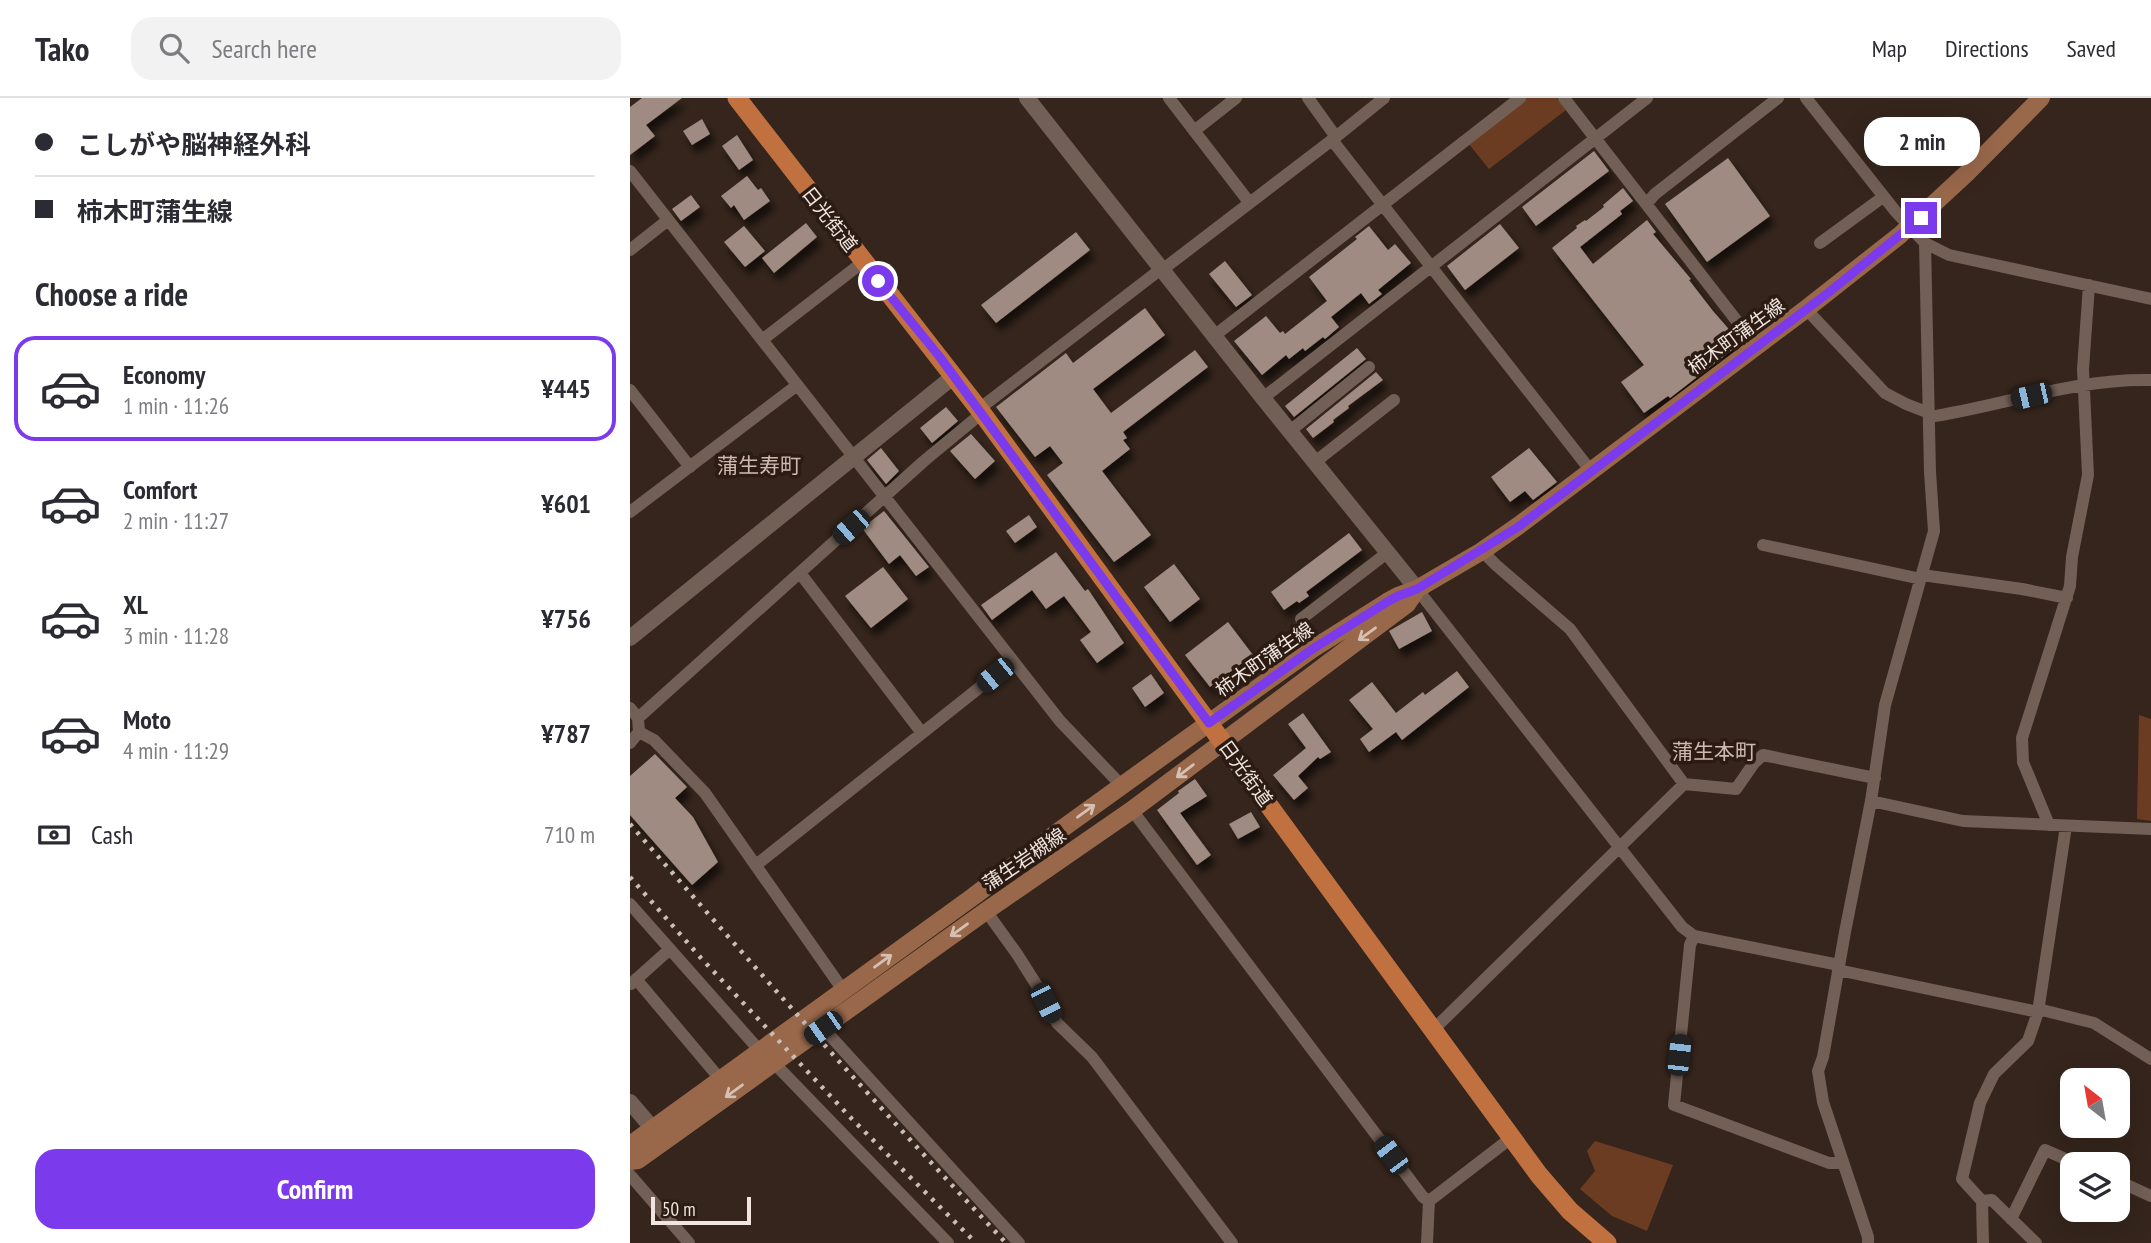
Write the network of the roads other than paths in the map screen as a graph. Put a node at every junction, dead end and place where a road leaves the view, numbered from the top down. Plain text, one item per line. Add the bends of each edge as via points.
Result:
1 (737, 98) edge
2 (1027, 98) edge
3 (1168, 98) edge
4 (1236, 98) edge
5 (1308, 98) edge
6 (1384, 98) edge
7 (1520, 98) edge
8 (1564, 98) edge
9 (1647, 98) edge
10 (1779, 98) edge
11 (1806, 98) edge
12 (2041, 98) edge
13 (1194, 131) junction
14 (1334, 138) junction
15 (1596, 138) junction
16 (630, 171) edge
17 (1884, 197) junction
18 (1249, 202) junction
19 (1647, 203) junction
20 (1382, 206) junction
21 (668, 220) junction
22 (1910, 227) junction
23 (1820, 243) dead end
24 (1925, 243) junction
25 (630, 250) edge
26 (863, 262) junction
27 (1432, 266) junction
28 (1161, 269) junction
29 (2089, 285) junction
30 (2151, 299) edge
31 (1806, 309) junction
32 (1214, 336) junction
33 (762, 340) junction
34 (1757, 347) junction
35 (1369, 367) dead end
36 (954, 376) junction
37 (2151, 380) edge
38 (2083, 384) junction
39 (796, 386) junction
40 (630, 390) edge
41 (1263, 398) junction
42 (1394, 400) dead end
43 (980, 411) junction
44 (1929, 415) junction
45 (1290, 431) junction
46 (854, 457) junction
47 (1315, 462) junction
48 (690, 467) junction
49 (1591, 471) junction
50 (886, 497) junction
51 (630, 512) edge
52 (1763, 545) dead end
53 (1482, 551) junction
54 (1387, 553) junction
55 (800, 573) junction
56 (1921, 577) junction
57 (1425, 584) junction
58 (2067, 598) junction
59 (1301, 619) dead end
60 (630, 638) edge
61 (1013, 661) junction
62 (634, 713) edge
63 (1209, 723) junction
64 (639, 733) junction
65 (922, 733) junction
66 (1223, 742) junction
67 (630, 743) edge
68 (1875, 778) junction
69 (1685, 783) junction
70 (1122, 786) junction
71 (1871, 801) junction
72 (1132, 810) junction
73 (2049, 825) junction
74 (2066, 826) junction
75 (2151, 830) edge
76 (1620, 846) junction
77 (756, 865) junction
78 (630, 904) edge
79 (986, 911) junction
80 (1694, 936) junction
81 (670, 950) junction
82 (1838, 968) junction
83 (633, 982) edge
84 (844, 990) junction
85 (2038, 1010) junction
86 (823, 1028) junction
87 (1432, 1031) junction
88 (767, 1057) junction
89 (2151, 1059) edge
90 (721, 1080) junction
91 (630, 1102) edge
92 (653, 1129) junction
93 (1511, 1138) junction
94 (630, 1145) edge
95 (2060, 1157) edge
96 (630, 1161) edge
97 (1843, 1163) junction
98 (630, 1175) edge
99 (2130, 1186) edge
100 (2151, 1196) edge
101 (1982, 1200) junction
102 (1429, 1201) junction
103 (2011, 1219) junction
104 (689, 1243) edge
105 (948, 1243) edge
106 (1019, 1243) edge
107 (1232, 1243) edge
108 (1427, 1243) edge
109 (1607, 1243) edge
110 (1868, 1243) edge
111 (1983, 1243) edge
112 (2036, 1243) edge

1 - 26 main road, 日光街道
2 - 28 street
3 - 13 street
4 - 13 street
5 - 14 street
6 - 14 street
7 - 20 street
8 - 15 street
9 - 15 street
10 - 19 street
11 - 17 street
12 - 22 main road, 柿木町蒲生線
13 - 18 street
14 - 18 street
14 - 20 street
15 - 19 street
15 - 27 street
16 - 21 street
17 - 22 street
17 - 23 street
18 - 28 street
19 - 34 street
20 - 27 street
20 - 32 street
21 - 25 street
21 - 33 street
22 - 24 street
22 - 31 main road, 柿木町蒲生線
24 - 29 street via 1949,255
24 - 44 street
26 - 33 street
26 - 36 main road, 日光街道
27 - 41 street
27 - 49 street
28 - 32 street
28 - 43 street
29 - 30 street
29 - 38 street
31 - 34 main road, 柿木町蒲生線
31 - 44 street via 1885,393
32 - 41 street
33 - 39 street
34 - 49 main road, 柿木町蒲生線
35 - 45 street
36 - 43 main road, 日光街道
36 - 46 street
37 - 38 street
38 - 44 street via 1952,414
38 - 58 street via 2088,475
39 - 46 street
39 - 48 street
40 - 48 street
41 - 45 street
42 - 47 street
43 - 50 street
43 - 63 main road, 日光街道
44 - 56 street via 1934,531
45 - 47 street
46 - 50 street
46 - 60 street
47 - 54 street
48 - 51 street
49 - 53 main road, 柿木町蒲生線
50 - 55 street
50 - 61 street
52 - 56 street
53 - 57 main road, 柿木町蒲生線
53 - 69 street via 1570,629
54 - 57 street
54 - 59 street
55 - 62 street
55 - 65 street
56 - 58 street
56 - 68 street via 1887,696
57 - 63 main road, 柿木町蒲生線 via 1311,650
57 -> 66 main road, 蒲生岩槻線 via 1407,604
57 - 76 street
58 - 73 street via 2022,738 2023,762
61 - 65 street
61 - 70 street via 1060,721
62 - 64 street
63 - 66 main road, 日光街道
63 - 70 main road, 蒲生岩槻線
64 - 67 street
64 - 77 street via 654,740 705,793
65 - 77 street
66 -> 72 main road, 蒲生岩槻線
66 - 87 main road, 日光街道
68 - 69 street via 1763,755 1736,789
68 - 71 street
69 - 76 street
84 -> 70 main road, 蒲生岩槻線
71 - 73 street via 1963,821
71 - 82 street
72 - 79 main road, 蒲生岩槻線
72 - 102 street
73 - 74 street
74 - 75 street
74 - 85 street
76 - 80 street via 1682,927
76 - 87 street
77 - 84 street
78 - 81 street
79 -> 86 main road, 蒲生岩槻線
79 - 107 street via 1037,984 1056,1023 1092,1057
80 - 82 street
80 - 97 street via 1674,1105 1829,1163
81 - 83 street
81 - 88 street
82 - 85 street
82 - 97 street via 1818,1071
83 - 90 street
84 - 88 main road, 蒲生岩槻線
85 - 89 street via 2094,1023
85 - 101 street via 2028,1041 1994,1074 1980,1102 1962,1179
86 - 88 main road, 蒲生岩槻線
86 - 106 street
87 - 93 main road, 日光街道
88 - 90 main road, 蒲生岩槻線
88 -> 96 main road, 蒲生岩槻線 via 638,1160
88 - 105 street
90 - 92 main road, 蒲生岩槻線
91 - 92 street
92 - 94 main road, 蒲生岩槻線
93 - 102 street
93 - 109 main road, 日光街道 via 1555,1195
95 - 103 street via 2045,1150
97 - 110 street
98 - 104 street
99 - 100 street
101 - 103 street via 1992,1200
101 - 111 street
102 - 108 street
103 - 112 street

